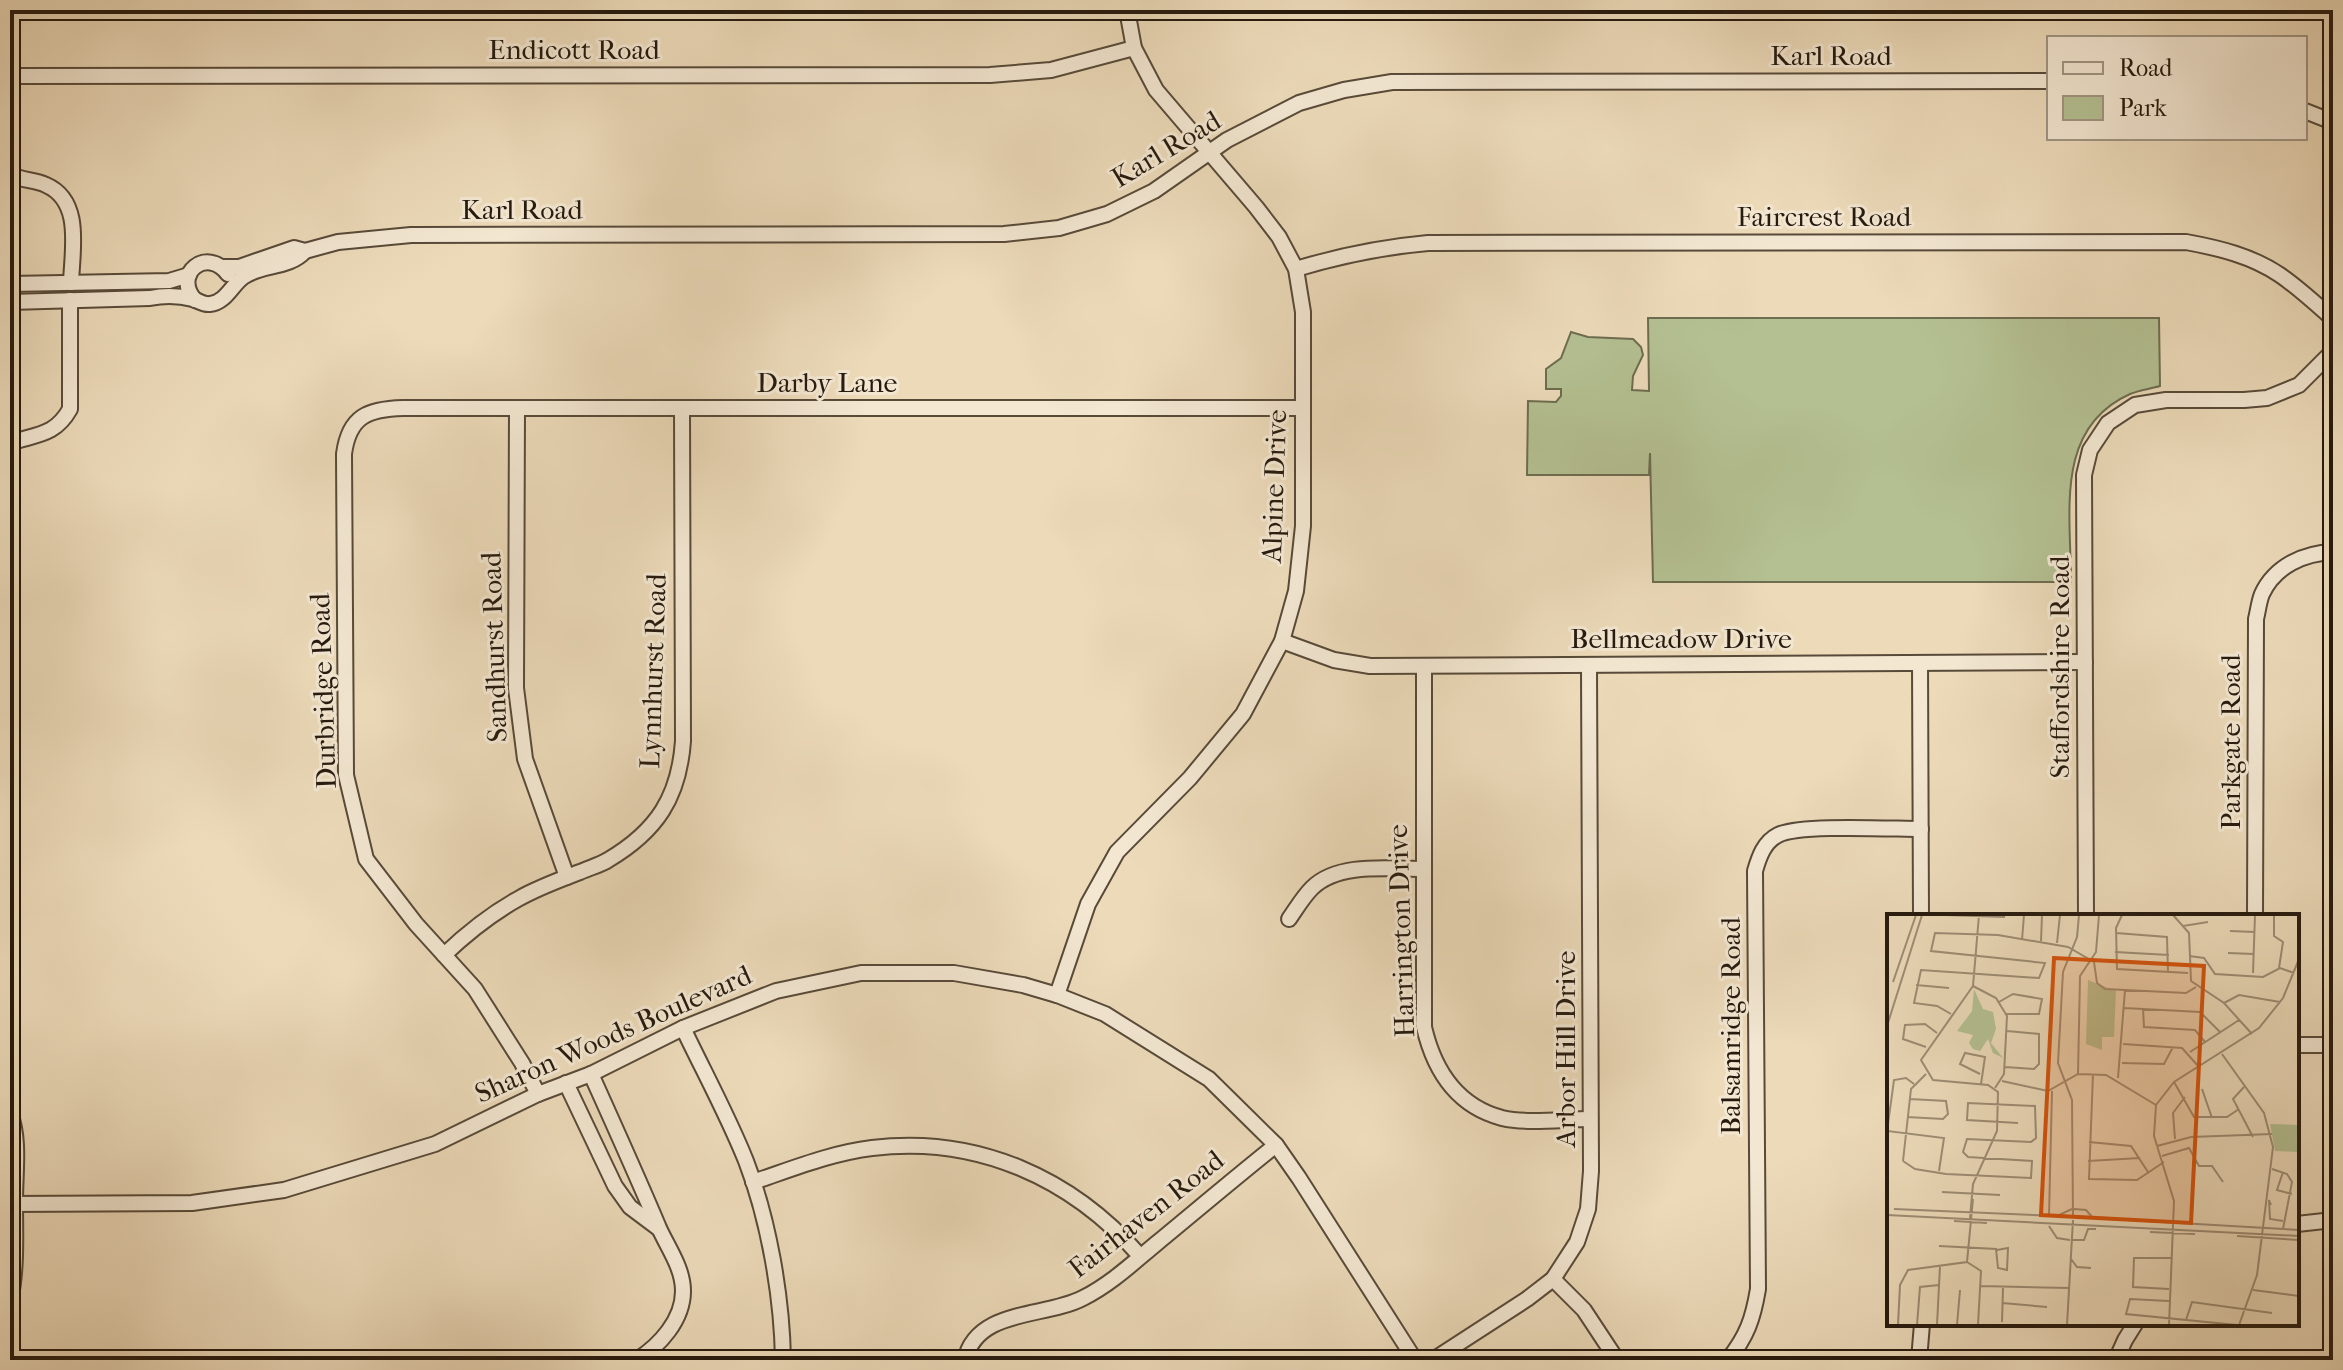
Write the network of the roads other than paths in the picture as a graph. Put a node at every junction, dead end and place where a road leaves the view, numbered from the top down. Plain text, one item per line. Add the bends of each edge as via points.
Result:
1 (1127, 10) edge
2 (1134, 48) junction
3 (10, 76) edge
4 (2047, 81) edge
5 (2307, 112) edge
6 (2333, 122) edge
7 (1209, 152) junction
8 (10, 174) edge
9 (305, 251) junction
10 (222, 267) junction
11 (1296, 269) junction
12 (189, 275) junction
13 (71, 283) junction
14 (10, 284) edge
15 (229, 290) junction
16 (70, 300) junction
17 (195, 300) junction
18 (10, 302) edge
19 (2333, 319) edge
20 (2333, 351) edge
21 (517, 408) junction
22 (682, 408) junction
23 (1303, 408) junction
24 (355, 422) joint
25 (10, 443) edge
26 (2333, 552) edge
27 (1282, 641) junction
28 (2085, 662) junction
29 (1920, 663) junction
30 (1589, 665) junction
31 (1424, 666) junction
32 (1921, 829) junction
33 (1423, 869) junction
34 (567, 877) junction
35 (1921, 914) edge
36 (2086, 914) edge
37 (2255, 914) edge
38 (1289, 919) dead end
39 (444, 955) junction
40 (1057, 995) junction
41 (683, 1028) junction
42 (2299, 1045) edge
43 (2333, 1045) edge
44 (591, 1074) junction
45 (566, 1083) junction
46 (538, 1094) junction
47 (10, 1113) edge
48 (1590, 1119) junction
49 (1276, 1145) junction
50 (753, 1182) junction
51 (12, 1204) edge
52 (2333, 1220) edge
53 (2299, 1224) edge
54 (661, 1231) junction
55 (1140, 1256) junction
56 (1553, 1279) junction
57 (10, 1301) edge
58 (1922, 1326) edge
59 (2134, 1326) edge
60 (637, 1360) edge
61 (783, 1360) edge
62 (965, 1360) edge
63 (1415, 1360) edge
64 (1433, 1360) edge
65 (1617, 1360) edge
66 (1728, 1360) edge
67 (1919, 1360) edge
68 (2116, 1360) edge

1 - 2 street, Alpine Drive
2 - 3 street, Endicott Road via 1051,70 990,75
2 - 7 street, Alpine Drive via 1156,90
4 - 7 street, Karl Road via 1392,82 1299,103
5 - 6 street
7 - 9 street, Karl Road via 1154,191 1107,214 1059,228 1004,234 411,235
7 - 11 street, Alpine Drive via 1279,237
8 - 13 street via 57,190 67,203 72,220
9 - 10 street, Karl Road via 294,248 239,267
9 - 15 street, Karl Road via 298,259 245,275
10 - 12 street via 205,262
10 - 15 street via 229,276
11 - 19 street, Faircrest Road via 1428,243 2186,242 2254,260
11 - 23 street, Alpine Drive via 1302,299
12 - 13 street via 169,281
12 - 17 street via 188,288
13 - 14 street
15 - 17 street via 215,304
16 - 17 street via 169,294
16 - 18 street
16 - 25 street via 70,409 55,428
20 - 28 street, Staffordshire Road via 2299,385 2267,398 2166,400 2135,405 2108,423 2090,450 2084,475
21 - 22 street, Darby Lane
21 - 24 street, Darby Lane via 382,409
21 - 34 street, Sandhurst Road via 516,688 525,759
22 - 23 street, Darby Lane
22 - 34 street, Lynnhurst Road via 681,766 664,811 647,832 607,861
23 - 27 street, Alpine Drive via 1303,526 1296,591
24 - 39 street, Durbridge Road via 344,454 346,775 366,859
26 - 37 street, Parkgate Road via 2300,558 2275,573 2256,619
27 - 31 street, Bellmeadow Drive via 1334,660
27 - 40 street, Alpine Drive via 1243,714 1190,778 1117,852 1088,904
28 - 29 street, Bellmeadow Drive
28 - 36 street, Staffordshire Road
29 - 30 street, Bellmeadow Drive
29 - 32 street
30 - 31 street, Bellmeadow Drive
30 - 48 street, Arbor Hill Drive
31 - 33 street, Harrington Drive
32 - 35 street
32 - 66 street, Balsamridge Road via 1798,830 1777,835 1762,850 1755,871 1758,1289 1753,1319
33 - 38 street via 1338,874 1313,886
33 - 48 street, Harrington Drive via 1424,1027 1438,1068 1455,1093 1502,1118
34 - 39 street, Lynnhurst Road via 517,899
39 - 46 street, Durbridge Road via 475,989
40 - 41 street, Sharon Woods Boulevard via 954,973 861,973 776,991
40 - 49 street, Sharon Woods Boulevard via 1105,1014 1209,1079
41 - 44 street, Sharon Woods Boulevard
41 - 50 street
42 - 43 street
44 - 45 street, Sharon Woods Boulevard
44 - 54 street
45 - 46 street, Sharon Woods Boulevard
45 - 54 street via 615,1186 630,1207
46 - 51 street, Sharon Woods Boulevard via 435,1144 284,1190 192,1203
47 - 51 street via 16,1147
48 - 56 street, Arbor Hill Drive via 1588,1209 1577,1242
49 - 55 street, Fairhaven Road
49 - 63 street, Sharon Woods Boulevard
50 - 55 street via 870,1148 935,1147 991,1157 1080,1199
50 - 61 street via 764,1215 783,1327
51 - 57 street via 15,1266
52 - 53 street
54 - 60 street via 677,1262 681,1305 678,1319
55 - 62 street, Fairhaven Road via 1083,1299 996,1322 982,1331
56 - 64 street, Arbor Hill Drive
56 - 65 street via 1584,1310
58 - 67 street
59 - 68 street

